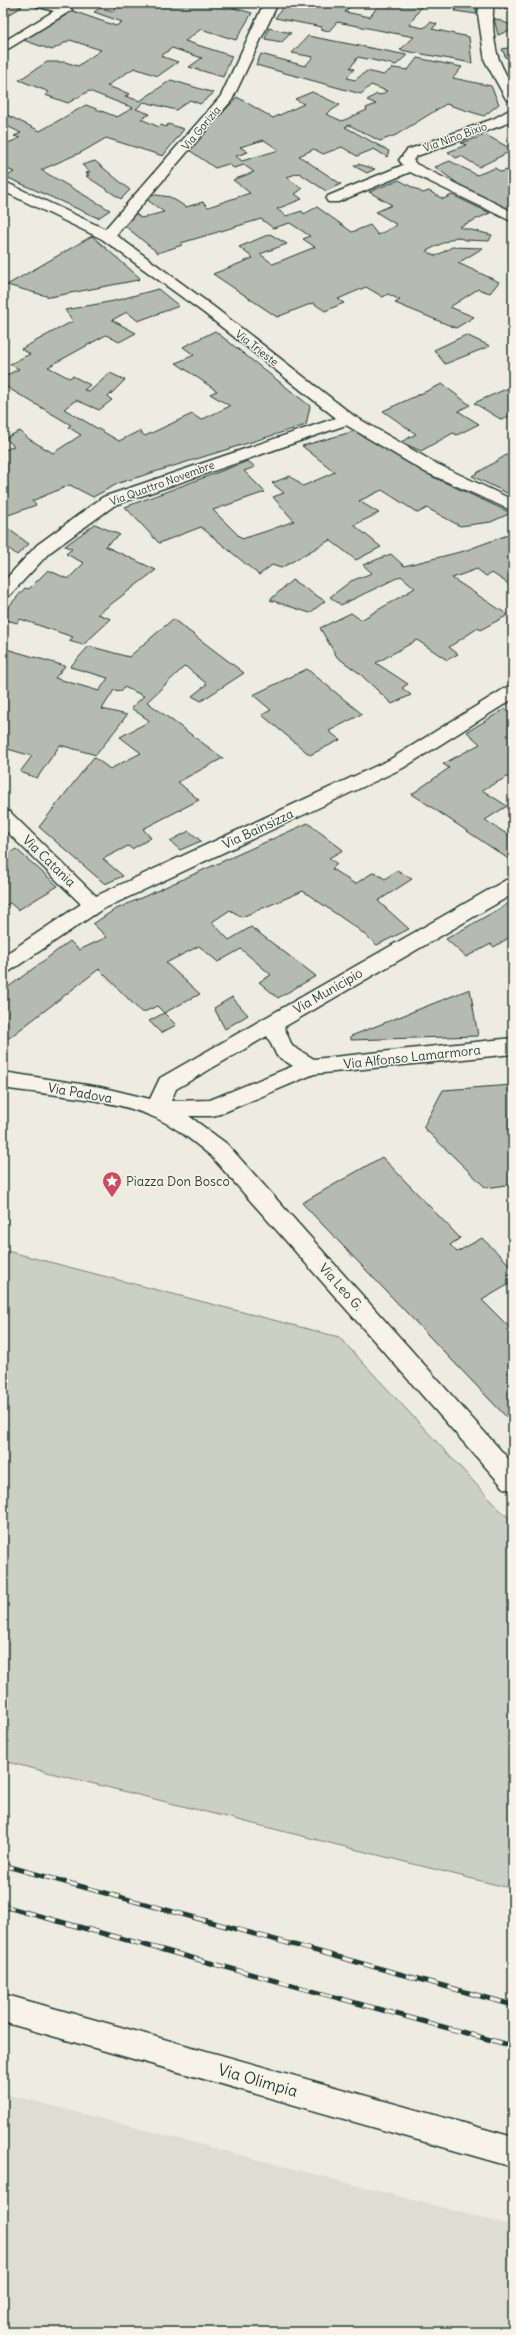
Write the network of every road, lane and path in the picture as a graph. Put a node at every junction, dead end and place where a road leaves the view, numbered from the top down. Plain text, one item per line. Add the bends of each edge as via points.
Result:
1 (41, 3) edge
2 (270, 3) edge
3 (487, 3) edge
4 (3, 48) edge
5 (513, 99) edge
6 (513, 112) edge
7 (411, 167) junction
8 (3, 185) edge
9 (333, 199) dead end
10 (513, 218) edge
11 (107, 236) junction
12 (348, 419) junction
13 (513, 506) edge
14 (3, 592) edge
15 (513, 691) edge
16 (3, 817) edge
17 (513, 885) edge
18 (94, 905) junction
19 (3, 966) edge
20 (272, 1024) junction
21 (513, 1046) edge
22 (312, 1067) junction
23 (3, 1080) edge
24 (156, 1109) junction
25 (513, 1481) edge
26 (3, 2008) edge
27 (513, 2152) edge

1 - 4 street via 65,10
2 - 11 street, Via Gorizia via 227,97
3 - 5 street via 485,14 492,61
6 - 7 street, Via Nino Bixio via 498,122 412,153 406,160
7 - 9 street, Via Nino Bixio
7 - 10 street, Via Nino Bixio
8 - 11 street, Via Trieste
11 - 12 street, Via Trieste via 209,310
12 - 13 street, Via Trieste via 431,468
12 - 14 street, Via Quattro Novembre via 110,501 43,549
15 - 18 street, Via Bainsizza via 396,764
16 - 18 street, Via Catania
17 - 20 street, Via Municipio
18 - 19 street, Via Bainsizza
20 - 22 street via 284,1051
20 - 24 street, Via Municipio via 168,1084
21 - 22 street, Via Alfonso Lamarmora
22 - 24 street, Via Alfonso Lamarmora via 212,1108
23 - 24 street, Via Padova via 109,1097
24 - 25 street, Via Leo G. via 188,1126 219,1150
26 - 27 street, Via Olimpia

